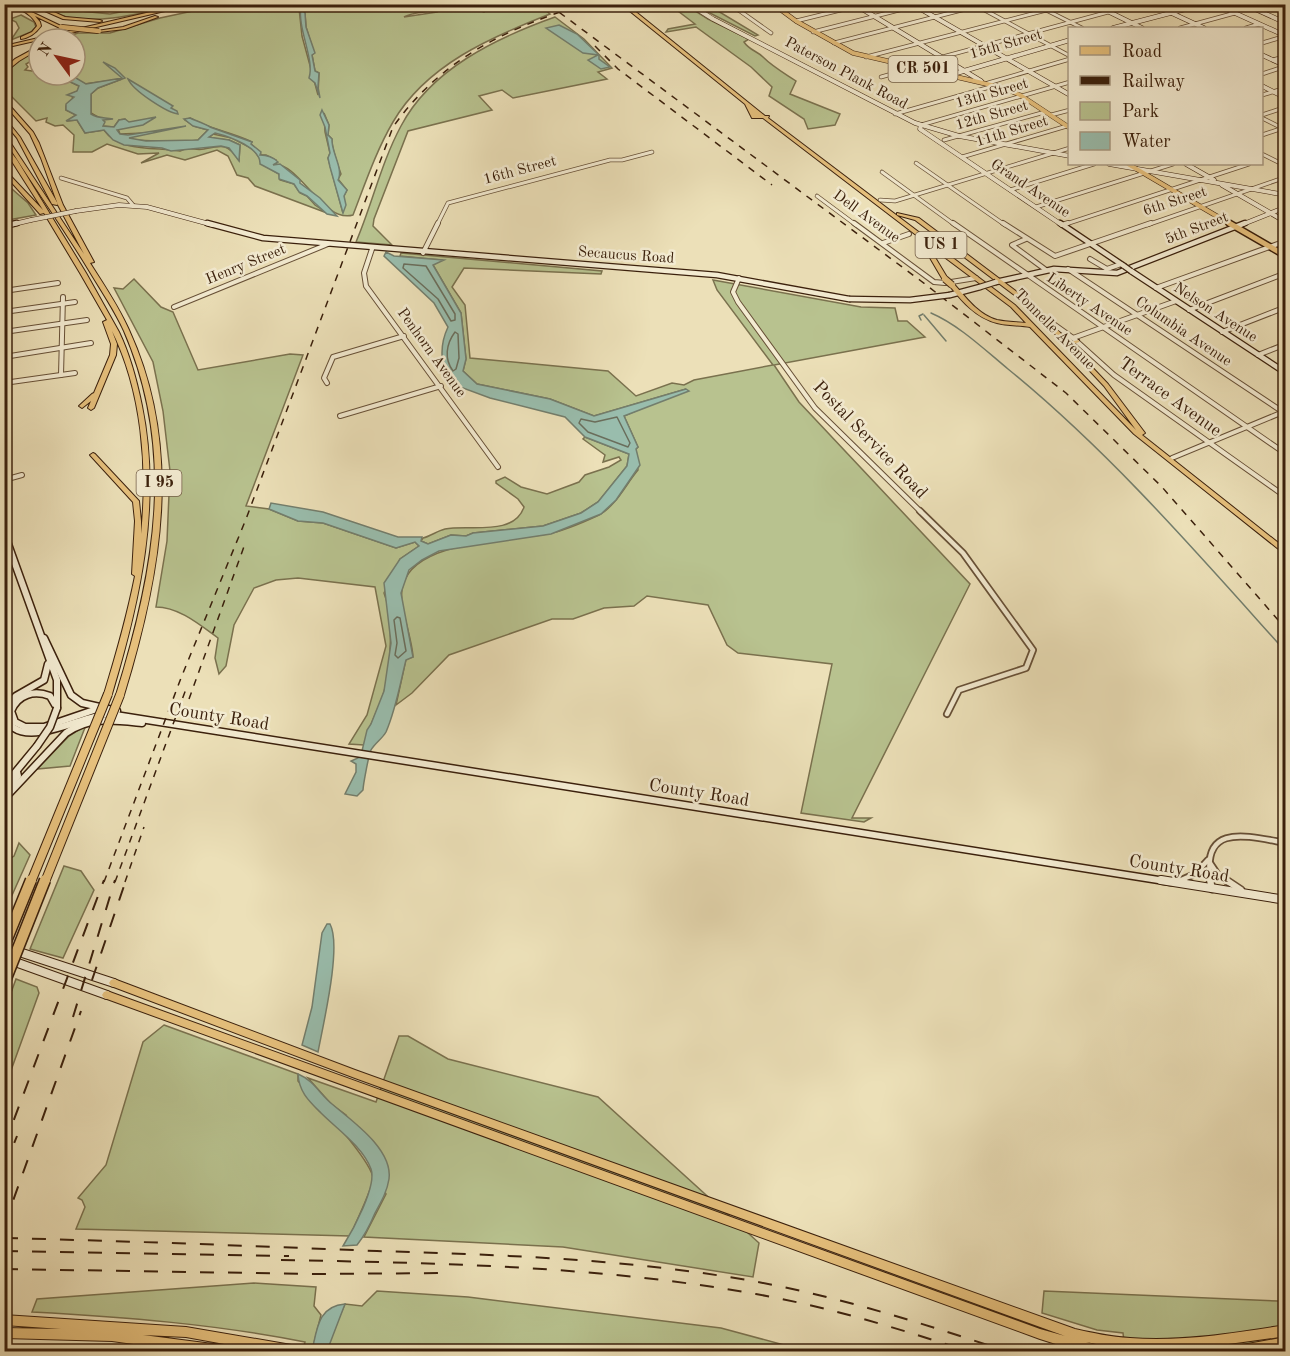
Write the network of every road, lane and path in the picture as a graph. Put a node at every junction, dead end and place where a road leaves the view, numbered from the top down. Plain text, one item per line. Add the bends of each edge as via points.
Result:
1 (31, 4) edge
2 (193, 4) edge
3 (207, 4) edge
4 (214, 4) edge
5 (623, 4) edge
6 (689, 4) edge
7 (730, 4) edge
8 (761, 4) edge
9 (773, 4) edge
10 (985, 4) edge
11 (1034, 4) edge
12 (1070, 4) edge
13 (1093, 4) edge
14 (1138, 4) edge
15 (1152, 4) edge
16 (1205, 4) edge
17 (1215, 4) edge
18 (1244, 4) edge
19 (856, 5) edge
20 (914, 5) edge
21 (17, 6) edge
22 (977, 6) junction
23 (630, 7) edge
24 (738, 10) junction
25 (1046, 11) junction
26 (28, 12) junction
27 (1108, 12) junction
28 (1172, 13) junction
29 (1234, 13) junction
30 (639, 15) junction
31 (138, 16) junction
32 (874, 17) junction
33 (936, 17) junction
34 (796, 21) junction
35 (1005, 21) junction
36 (1069, 22) junction
37 (1286, 23) edge
38 (1132, 24) junction
39 (1195, 24) junction
40 (1259, 24) junction
41 (37, 27) edge
42 (57, 27) edge
43 (79, 27) edge
44 (1080, 27) edge
45 (1118, 27) edge
46 (1140, 27) edge
47 (1184, 27) edge
48 (1202, 27) edge
49 (1249, 27) edge
50 (894, 28) junction
51 (87, 31) edge
52 (87, 31) edge
53 (813, 32) junction
54 (963, 32) junction
55 (771, 33) dead end
56 (1027, 33) junction
57 (27, 35) edge
58 (27, 36) edge
59 (1286, 36) edge
60 (27, 40) edge
61 (16, 41) junction
62 (27, 41) edge
63 (1068, 41) edge
64 (834, 43) junction
65 (919, 43) junction
66 (1263, 43) edge
67 (4, 44) edge
68 (984, 45) junction
69 (1051, 45) junction
70 (27, 48) edge
71 (27, 54) edge
72 (1068, 55) edge
73 (1263, 55) edge
74 (941, 56) junction
75 (865, 57) junction
76 (1068, 57) edge
77 (1286, 57) edge
78 (1006, 58) junction
79 (1273, 60) junction
80 (4, 64) edge
81 (909, 66) junction
82 (1286, 66) edge
83 (915, 68) junction
84 (963, 70) junction
85 (1029, 71) junction
86 (4, 72) edge
87 (1263, 74) edge
88 (950, 75) junction
89 (881, 77) dead end
90 (981, 81) junction
91 (988, 83) junction
92 (1068, 83) edge
93 (997, 85) junction
94 (1055, 86) junction
95 (1263, 87) edge
96 (1286, 88) edge
97 (1273, 92) junction
98 (1068, 94) edge
99 (1263, 95) edge
100 (1022, 97) junction
101 (1286, 98) edge
102 (5, 101) edge
103 (1286, 107) edge
104 (1068, 111) edge
105 (1045, 112) junction
106 (895, 114) junction
107 (1051, 116) junction
108 (766, 117) junction
109 (1263, 117) edge
110 (4, 118) edge
111 (1263, 118) edge
112 (921, 126) junction
113 (1068, 127) edge
114 (1281, 128) junction
115 (1286, 129) edge
116 (4, 134) edge
117 (1263, 135) edge
118 (959, 136) junction
119 (944, 140) dead end
120 (4, 144) edge
121 (1004, 145) junction
122 (1068, 149) edge
123 (652, 152) dead end
124 (1051, 153) junction
125 (1068, 156) edge
126 (1264, 157) edge
127 (962, 158) junction
128 (4, 162) edge
129 (916, 163) dead end
130 (1091, 165) edge
131 (1115, 165) edge
132 (1130, 165) edge
133 (1170, 165) edge
134 (1188, 165) edge
135 (1246, 165) edge
136 (1286, 167) edge
137 (1137, 169) junction
138 (4, 170) edge
139 (882, 172) dead end
140 (1147, 172) junction
141 (985, 173) junction
142 (11, 177) junction
143 (1208, 177) junction
144 (1286, 177) edge
145 (61, 178) dead end
146 (1200, 180) junction
147 (1219, 183) junction
148 (948, 185) junction
149 (1173, 189) junction
150 (1252, 189) junction
151 (1010, 190) junction
152 (1237, 194) junction
153 (914, 195) junction
154 (1286, 195) edge
155 (817, 196) dead end
156 (880, 200) junction
157 (133, 205) junction
158 (1202, 206) junction
159 (1036, 207) junction
160 (1286, 207) edge
161 (1270, 213) junction
162 (899, 214) junction
163 (1286, 222) edge
164 (1062, 225) junction
165 (4, 226) edge
166 (1236, 226) junction
167 (57, 230) junction
168 (911, 232) junction
169 (69, 235) junction
170 (1026, 239) junction
171 (1286, 241) edge
172 (883, 243) junction
173 (328, 244) junction
174 (1090, 244) junction
175 (1270, 247) junction
176 (372, 249) junction
177 (423, 253) junction
178 (1286, 256) edge
179 (1090, 259) dead end
180 (1122, 265) junction
181 (1067, 268) junction
182 (965, 269) junction
183 (1046, 270) junction
184 (1131, 272) joint
185 (1117, 273) joint
186 (1286, 273) edge
187 (1025, 275) junction
188 (739, 278) junction
189 (963, 278) junction
190 (977, 278) junction
191 (98, 280) junction
192 (998, 282) junction
193 (58, 283) dead end
194 (1156, 288) junction
195 (4, 291) edge
196 (958, 293) junction
197 (63, 297) dead end
198 (1176, 301) junction
199 (75, 302) dead end
200 (61, 304) junction
201 (102, 306) junction
202 (174, 307) dead end
203 (1286, 308) edge
204 (1189, 310) junction
205 (4, 312) edge
206 (1042, 316) junction
207 (1137, 316) junction
208 (87, 320) dead end
209 (61, 324) junction
210 (1035, 326) junction
211 (1102, 328) junction
212 (4, 332) edge
213 (1222, 332) junction
214 (404, 336) junction
215 (1075, 340) junction
216 (91, 343) dead end
217 (1067, 344) junction
218 (1286, 344) edge
219 (60, 348) junction
220 (1258, 355) junction
221 (4, 357) edge
222 (75, 372) dead end
223 (1286, 373) edge
224 (61, 375) junction
225 (4, 383) edge
226 (327, 383) dead end
227 (441, 386) junction
228 (98, 392) junction
229 (82, 406) dead end
230 (91, 408) dead end
231 (1284, 412) edge
232 (340, 416) dead end
233 (1246, 427) junction
234 (1142, 433) junction
235 (1210, 443) junction
236 (1286, 454) edge
237 (93, 455) dead end
238 (1172, 458) junction
239 (498, 466) dead end
240 (22, 475) dead end
241 (4, 480) edge
242 (1286, 497) edge
243 (4, 533) edge
244 (1286, 552) edge
245 (136, 593) junction
246 (38, 630) junction
247 (46, 651) junction
248 (57, 708) junction
249 (4, 709) edge
250 (109, 714) junction
251 (947, 714) dead end
252 (4, 718) edge
253 (146, 720) junction
254 (190, 728) junction
255 (17, 772) junction
256 (4, 786) edge
257 (4, 794) edge
258 (4, 799) edge
259 (1286, 843) edge
260 (1208, 860) junction
261 (1171, 882) junction
262 (1212, 889) junction
263 (1252, 895) junction
264 (1286, 900) edge
265 (4, 947) edge
266 (4, 958) edge
267 (5, 982) edge
268 (114, 983) joint
269 (107, 995) joint
270 (4, 1320) edge
271 (1286, 1330) edge
272 (4, 1333) edge
273 (4, 1338) edge
274 (143, 1340) junction
275 (1286, 1342) edge
276 (299, 1351) edge
277 (236, 1352) edge
278 (1102, 1352) edge
279 (1231, 1352) edge

1 - 31 highway via 74,20
2 - 31 highway
3 - 51 highway
4 - 52 highway, bridge via 120,29
5 - 23 highway, Tonnelle Avenue / US 1
6 - 106 main road, Paterson Plank Road
7 - 24 street
8 - 24 street
9 - 34 main road, CR 501
10 - 22 street
11 - 25 street
12 - 25 street
13 - 27 main road
14 - 27 street
15 - 28 main road
16 - 28 main road
17 - 29 main road
18 - 37 main road
19 - 32 main road
19 - 34 street
20 - 32 street
20 - 33 main road
21 - 26 highway
22 - 33 street
22 - 35 street
23 - 30 highway, Tonnelle Avenue / US 1
24 - 55 street
25 - 35 street
25 - 36 street
26 - 41 highway
26 - 42 highway
27 - 36 street
27 - 38 main road
28 - 38 main road
28 - 39 main road
29 - 39 street
29 - 40 main road
30 - 108 highway, Tonnelle Avenue / US 1
30 - 108 highway, Tonnelle Avenue / US 1 via 747,103 754,117
31 - 43 highway
32 - 50 main road
32 - 53 street
33 - 50 street
33 - 54 main road
34 - 53 main road, CR 501
35 - 54 street
35 - 56 street
36 - 44 street
36 - 56 street
38 - 45 main road
38 - 46 main road
39 - 47 street
39 - 48 main road
40 - 49 street
40 - 59 main road
50 - 64 street
50 - 65 main road
53 - 64 main road, CR 501
54 - 65 street
54 - 68 main road
56 - 68 street
56 - 69 street
57 - 67 highway
58 - 61 highway
59 - 66 street
60 - 61 highway
61 - 67 highway
62 - 67 highway
63 - 69 main road, 15th Street
64 - 75 main road, CR 501
65 - 74 main road
65 - 75 street
68 - 74 street
68 - 78 main road
69 - 72 street
69 - 78 main road, 15th Street
70 - 80 highway
71 - 86 highway
73 - 79 main road
74 - 81 street
74 - 84 main road
75 - 81 main road, CR 501
76 - 85 street
77 - 79 street
78 - 84 main road, 15th Street
78 - 85 main road
79 - 82 main road
81 - 83 main road, CR 501
82 - 87 street
83 - 88 main road, CR 501
83 - 89 street
84 - 88 main road, 15th Street
84 - 90 main road
85 - 91 street
85 - 94 main road
88 - 90 main road, CR 501
90 - 91 main road, CR 501
91 - 93 main road, CR 501
92 - 94 street, 13th Street
93 - 100 main road, CR 501
93 - 106 street
94 - 98 main road
94 - 100 street, 13th Street
95 - 97 main road
96 - 97 street
97 - 99 street
97 - 101 main road
100 - 105 main road, CR 501
100 - 112 street, 13th Street
102 - 191 highway via 44,153 59,201
103 - 109 street
104 - 107 street, 12th Street
105 - 107 main road, CR 501
105 - 118 street, 12th Street
106 - 112 main road, Paterson Plank Road
107 - 113 main road, CR 501
108 - 156 highway, Tonnelle Avenue / US 1
108 - 168 highway, Tonnelle Avenue / US 1
110 - 169 highway via 35,164
111 - 114 street
112 - 118 main road, Paterson Plank Road
112 - 127 main road, Grand Avenue
113 - 121 street, 11th Street
114 - 115 street
114 - 117 street
116 - 169 highway, I 95
118 - 119 street, 12th Street
118 - 121 main road, Paterson Plank Road
120 - 167 highway, I 95
121 - 124 main road, Paterson Plank Road
121 - 127 street, 11th Street
122 - 124 street
123 - 177 street, 16th Street via 448,203
124 - 125 main road, Paterson Plank Road
124 - 141 street
126 - 136 street
127 - 141 main road, Grand Avenue
128 - 142 highway
129 - 148 street
130 - 151 street
131 - 137 main road
132 - 137 main road
133 - 140 street
134 - 143 main road
135 - 143 street
137 - 140 main road
138 - 142 highway
139 - 153 street, Liberty Avenue
140 - 146 main road
140 - 149 main road
140 - 159 street
141 - 148 street
141 - 151 main road, Grand Avenue
142 - 167 highway
143 - 146 street
143 - 147 main road
144 - 150 street, 6th Street
145 - 157 street, Secaucus Road via 127,198
146 - 147 main road
146 - 149 street
147 - 150 main road
147 - 152 main road
148 - 153 street
148 - 170 street
149 - 158 main road
149 - 164 street
150 - 152 street, 6th Street
150 - 154 main road
151 - 159 main road, Grand Avenue
152 - 158 street, 6th Street
152 - 161 main road
153 - 156 street via 895,201
153 - 187 street, Liberty Avenue
155 - 172 street, Dell Avenue
156 - 162 highway, Tonnelle Avenue / US 1
157 - 165 main road, Secaucus Road, bridge
157 - 173 main road, Secaucus Road via 157,208 255,237
158 - 166 main road
158 - 174 street, 6th Street
159 - 164 main road, Grand Avenue
160 - 161 main road, 5th Street
161 - 163 main road
161 - 166 main road, 5th Street
162 - 192 highway via 917,219
162 - 234 highway, Tonnelle Avenue / US 1 via 1019,306
164 - 174 main road, Grand Avenue
166 - 175 main road
166 - 185 main road, 5th Street
167 - 201 highway, I 95
168 - 172 street
168 - 182 highway, Tonnelle Avenue / US 1
168 - 196 highway, bridge via 926,244 945,279
169 - 191 highway, I 95
170 - 174 street, 6th Street via 1053,255
170 - 183 street via 1012,245
171 - 175 street
172 - 189 street, Dell Avenue via 934,282 945,284
173 - 176 main road, Secaucus Road
173 - 202 street, Henry Street
174 - 180 main road, Grand Avenue
175 - 178 main road
175 - 194 street
176 - 177 main road, Secaucus Road
176 - 214 street, Penhorn Avenue via 365,283
177 - 188 main road, Secaucus Road
179 - 180 street via 1107,269
180 - 184 main road, Grand Avenue, bridge
181 - 183 main road, Secaucus Road
181 - 185 main road, Secaucus Road
181 - 207 street, Columbia Avenue
182 - 189 street via 967,275
182 - 190 highway, Tonnelle Avenue / US 1
183 - 187 main road, Secaucus Road
184 - 194 main road, Nelson Avenue
186 - 204 street
187 - 192 main road, Secaucus Road
187 - 211 street, Liberty Avenue
188 - 196 main road, Secaucus Road, bridge via 849,298 910,300
188 - 251 street, Postal Service Road via 733,292 738,302 815,408 963,553 1033,650 1026,668 959,690
189 - 190 street, Dell Avenue
190 - 210 highway, Tonnelle Avenue / US 1
191 - 267 highway, I 95, bridge via 124,324 139,361 154,418 159,465 158,523 138,635 120,695
192 - 196 main road, Secaucus Road, bridge
192 - 206 highway
193 - 195 street
194 - 198 main road, Nelson Avenue
196 - 210 highway via 986,318
197 - 200 street
198 - 204 main road, Nelson Avenue
198 - 207 street
199 - 200 street
200 - 205 street
200 - 209 street
201 - 228 highway via 114,352
201 - 245 highway, I 95 via 126,360 144,428 146,521
203 - 213 street
204 - 213 main road, Nelson Avenue
206 - 215 street, Terrace Avenue
206 - 217 highway
207 - 211 street
207 - 231 street, Columbia Avenue
208 - 209 street
209 - 212 street
209 - 219 street
210 - 244 highway, Tonnelle Avenue / US 1 via 1136,433
211 - 215 street
211 - 233 street, Liberty Avenue
213 - 220 main road, Nelson Avenue
214 - 226 street via 333,357 324,378
214 - 227 street, Penhorn Avenue
215 - 217 highway
215 - 235 street, Terrace Avenue via 1114,375
216 - 219 street
217 - 234 highway via 1106,385
218 - 220 street
219 - 221 street
219 - 224 street
220 - 223 main road, Nelson Avenue
222 - 224 street
224 - 225 street
227 - 232 street
227 - 239 street, Penhorn Avenue
228 - 229 highway
228 - 230 highway
231 - 233 street
233 - 235 street
233 - 236 street, Liberty Avenue
234 - 238 highway, Tonnelle Avenue / US 1
235 - 238 street
235 - 242 street, Terrace Avenue
237 - 245 highway via 137,503
238 - 244 highway, Tonnelle Avenue / US 1
240 - 241 street
243 - 246 main road
245 - 265 highway, I 95, bridge via 108,694
246 - 247 main road
246 - 253 main road via 72,696 82,703
247 - 248 main road via 57,683
247 - 249 main road via 47,678 16,695
248 - 250 main road via 50,696 36,692 20,698 11,711 15,722 32,728 85,711
248 - 255 main road, bridge via 47,731
250 - 252 main road via 89,714 52,730 32,733 13,728
250 - 253 main road, County Road
253 - 254 main road, County Road
254 - 258 main road via 90,719 69,730
254 - 261 main road, County Road
255 - 256 main road
255 - 257 main road
259 - 260 street via 1229,836 1212,845
260 - 261 street via 1192,876
260 - 262 street
260 - 263 street via 1222,878
261 - 262 main road, County Road
262 - 263 main road, County Road
263 - 264 main road, County Road
265 - 268 main road
266 - 269 main road
268 - 271 highway via 1066,1331 1112,1342 1153,1346
269 - 278 highway via 1048,1337
270 - 276 highway via 186,1332
272 - 274 highway
273 - 274 highway
274 - 277 highway
275 - 279 highway

